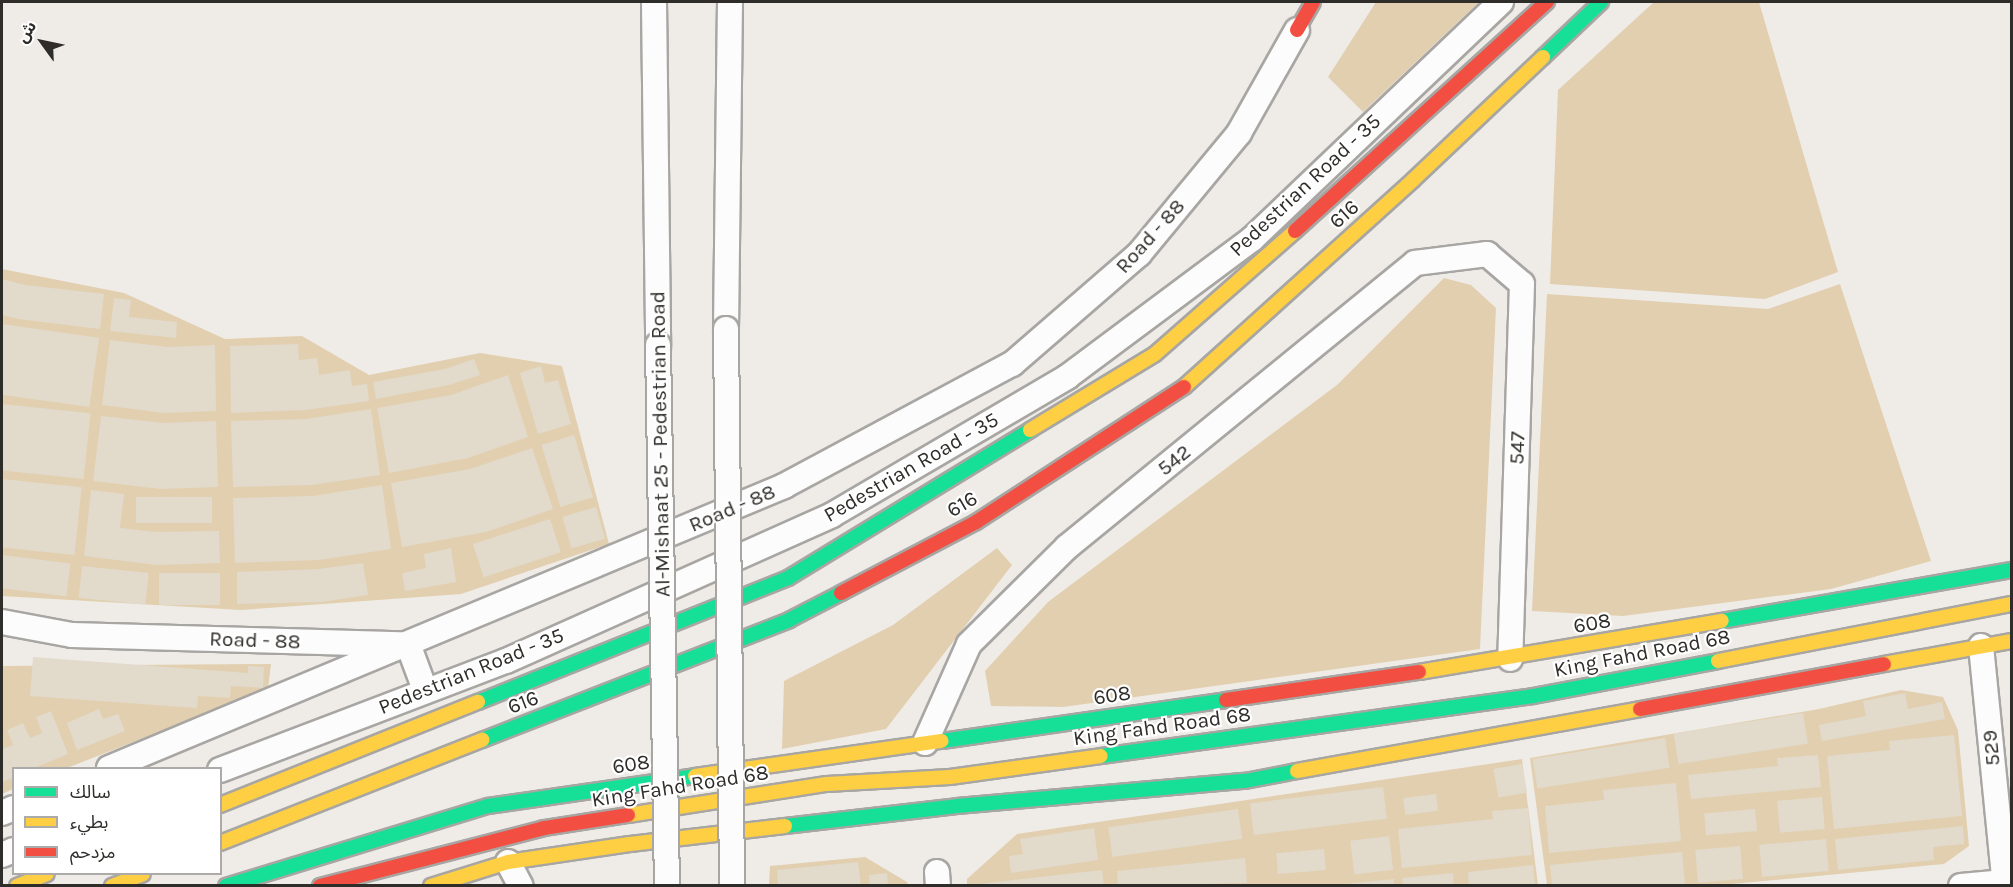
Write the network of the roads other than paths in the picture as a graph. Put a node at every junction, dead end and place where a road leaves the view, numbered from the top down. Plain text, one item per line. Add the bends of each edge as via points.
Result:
1 (654, 2) edge
2 (730, 2) edge
3 (1313, 2) edge
4 (1501, 2) edge
5 (1547, 2) edge
6 (1601, 2) edge
7 (1297, 30) joint
8 (1486, 254) joint
9 (2012, 570) edge
10 (2012, 604) edge
11 (2, 622) edge
12 (2012, 641) edge
13 (408, 644) junction
14 (1981, 646) junction
15 (1510, 659) junction
16 (425, 690) junction
17 (925, 743) junction
18 (111, 767) edge
19 (222, 769) edge
20 (222, 804) edge
21 (222, 842) edge
22 (508, 862) junction
23 (42, 875) edge
24 (137, 875) edge
25 (2005, 884) edge
26 (17, 885) edge
27 (112, 885) edge
28 (226, 885) edge
29 (320, 885) edge
30 (431, 885) edge
31 (521, 885) edge
32 (667, 885) edge
33 (732, 885) edge
34 (1960, 885) edge

1 - 32 street, Al-Mishaat 25 - Pedestrian Road, bridge
2 - 33 street, bridge via 726,329
3 - 7 main road
4 - 16 street, Pedestrian Road - 35 via 1251,239 1067,377 832,515 506,661
5 - 20 main road, 616 via 1155,354 788,578
6 - 21 main road, 616 via 1193,381 976,522 789,620
7 - 13 street, Road - 88 via 1239,133 1139,254 1012,364 784,486
8 - 15 street, 547 via 1522,284
8 - 17 street, 542 via 1415,263 1067,547 969,644
9 - 15 main road, 608
10 - 29 main road, King Fahd Road 68 via 1533,696 950,777 826,784 544,828
11 - 13 street, Road - 88 via 72,635
12 - 14 main road
13 - 16 street
13 - 18 street
14 - 22 main road via 1245,781 957,806
14 - 25 street, 529
15 - 17 main road, 608
16 - 19 street, Pedestrian Road - 35
17 - 28 main road, 608 via 488,806
22 - 30 main road
22 - 31 street
23 - 26 main road
24 - 27 main road
25 - 34 street

